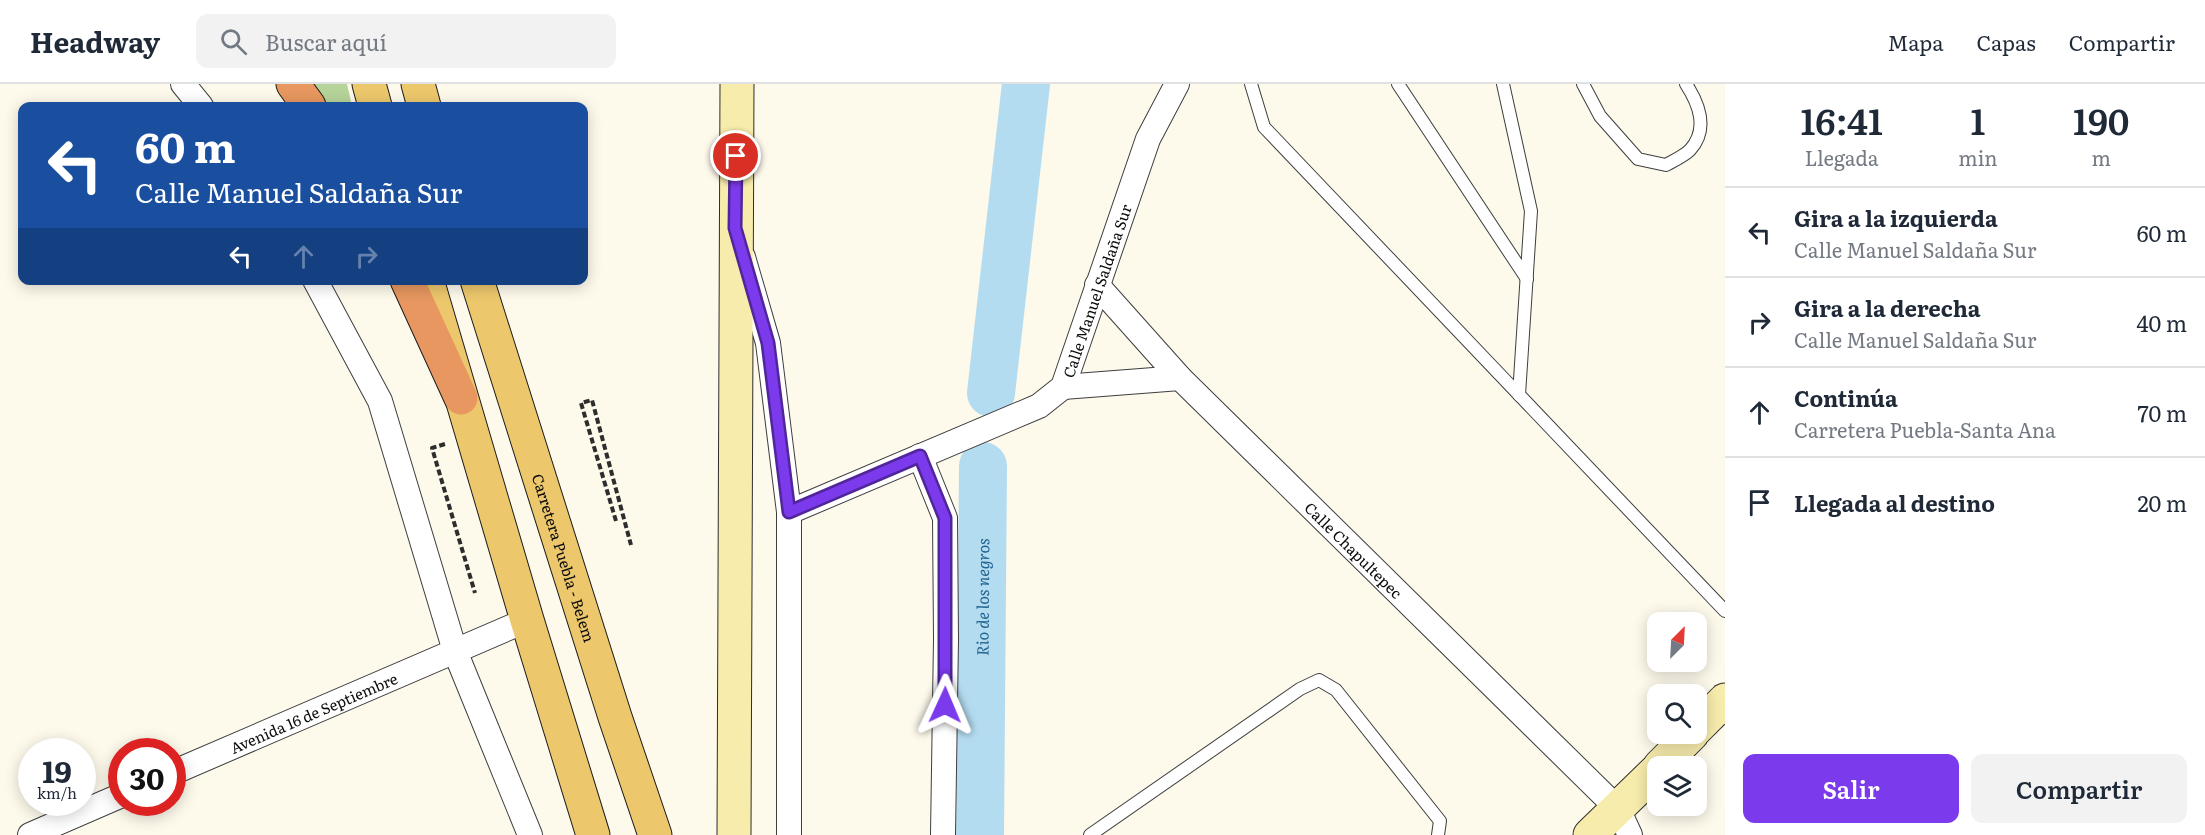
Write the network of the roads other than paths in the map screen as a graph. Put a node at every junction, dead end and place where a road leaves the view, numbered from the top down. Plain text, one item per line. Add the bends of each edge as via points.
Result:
1 (183, 84) edge
2 (293, 84) edge
3 (369, 84) edge
4 (418, 84) edge
5 (737, 84) edge
6 (1178, 84) edge
7 (1251, 84) edge
8 (1398, 84) edge
9 (1503, 84) edge
10 (1583, 84) edge
11 (1686, 84) edge
12 (198, 102) edge
13 (306, 102) edge
14 (374, 102) edge
15 (423, 102) edge
16 (735, 228) junction
17 (1527, 279) junction
18 (318, 285) edge
19 (409, 285) edge
20 (428, 285) edge
21 (479, 285) edge
22 (1097, 285) junction
23 (1180, 378) junction
24 (1063, 387) junction
25 (1519, 395) junction
26 (461, 398) junction
27 (920, 456) junction
28 (789, 512) junction
29 (1725, 612) edge
30 (526, 620) junction
31 (455, 651) junction
32 (1725, 700) edge
33 (1707, 718) edge
34 (1682, 744) edge
35 (1671, 756) edge
36 (186, 767) edge
37 (1647, 787) edge
38 (108, 801) edge
39 (1624, 822) edge
40 (30, 835) edge
41 (530, 835) edge
42 (593, 835) edge
43 (655, 835) edge
44 (734, 835) edge
45 (789, 835) edge
46 (943, 835) edge
47 (1090, 835) edge
48 (1438, 835) edge
49 (1590, 835) edge

1 - 12 street
2 - 13 highway
3 - 14 main road
4 - 15 main road
5 - 16 street
6 - 22 street, Calle Manuel Saldaña Sur via 1148,139
7 - 25 lane via 1264,127
8 - 17 lane
9 - 17 lane via 1532,211
10 - 11 lane via 1600,116 1638,159 1666,165 1689,150 1699,135 1700,106
16 - 28 street via 768,343
16 - 44 street
17 - 25 lane
18 - 31 street via 380,401
19 - 26 highway
20 - 26 main road
21 - 43 main road, Carretera Puebla - Belem
22 - 23 street, Calle Chapultepec
22 - 24 street, Calle Manuel Saldaña Sur
23 - 24 street
23 - 39 street, Calle Chapultepec
24 - 27 street, Calle Manuel Saldaña Sur via 1039,405
25 - 29 lane
26 - 30 main road
27 - 28 street, Calle Manuel Saldaña Sur
27 - 46 street via 945,518
28 - 45 street
30 - 31 street, Avenida 16 de Septiembre
30 - 42 main road
31 - 36 street, Avenida 16 de Septiembre
31 - 41 street
32 - 33 street
34 - 35 street
37 - 39 street
38 - 40 street
39 - 49 street
47 - 48 lane via 1300,689 1319,680 1336,690 1440,821

